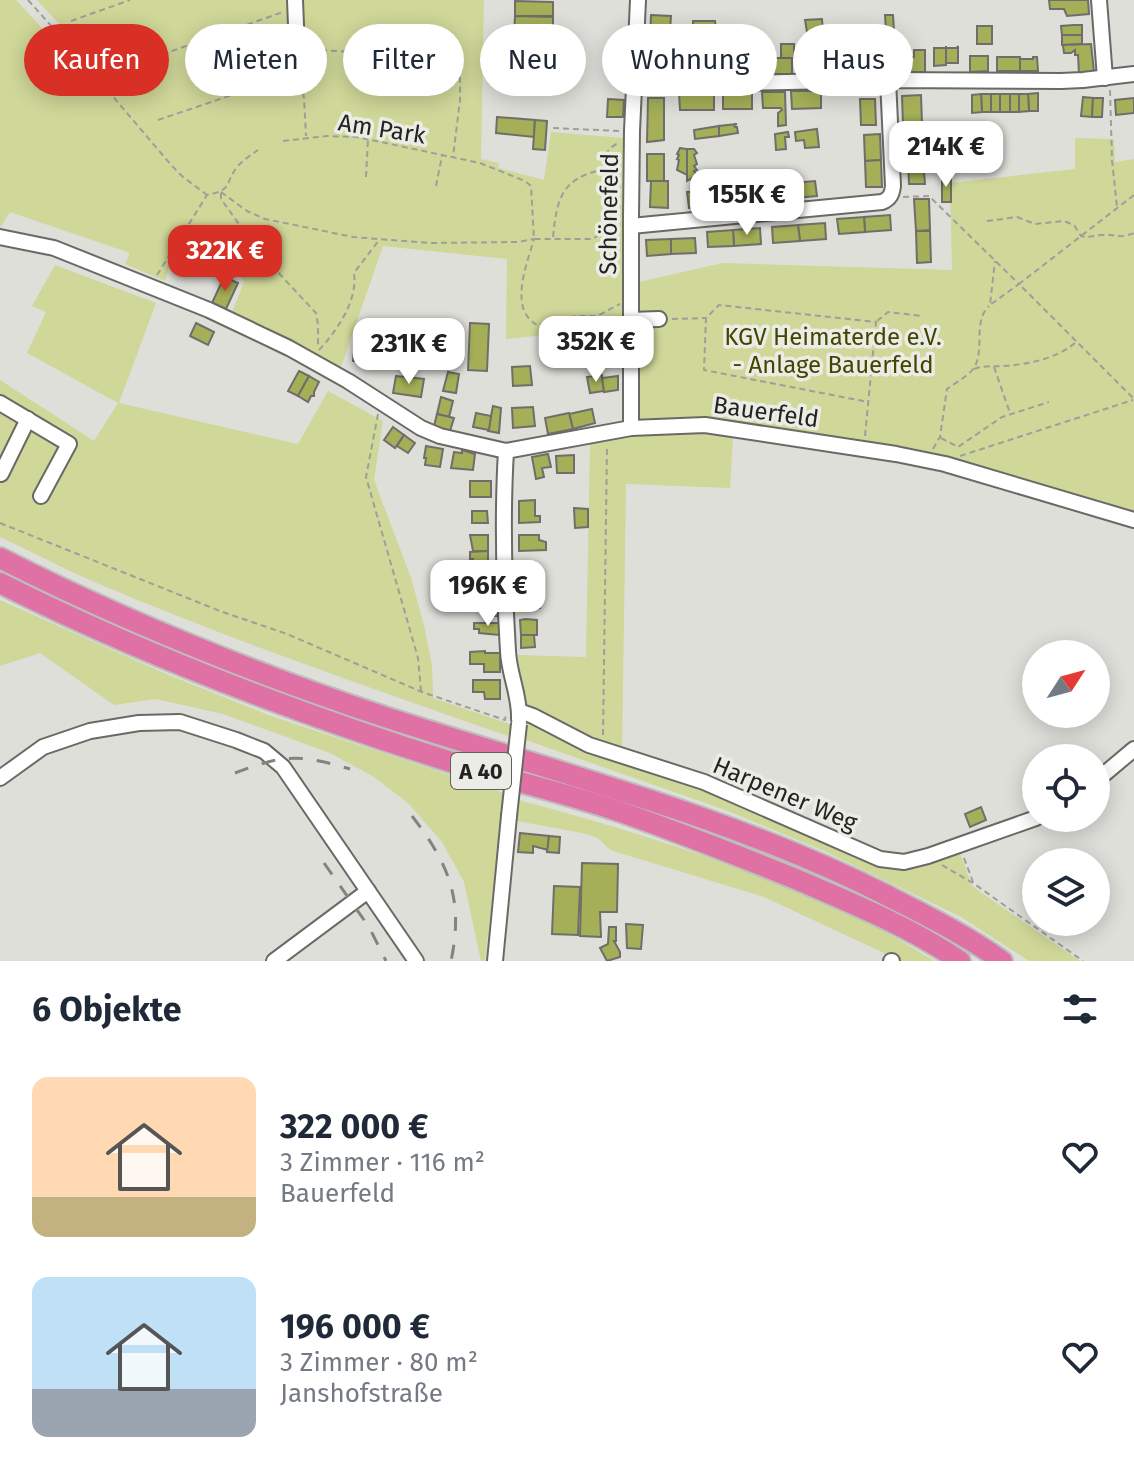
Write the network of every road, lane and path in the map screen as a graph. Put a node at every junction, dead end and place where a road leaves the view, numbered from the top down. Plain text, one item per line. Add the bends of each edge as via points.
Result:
1 (28, 0) edge
2 (130, 0) edge
3 (638, 0) edge
4 (1099, 0) edge
5 (295, 4) edge
6 (71, 21) dead end
7 (296, 24) edge
8 (637, 24) edge
9 (169, 51) edge
10 (327, 51) edge
11 (1134, 74) edge
12 (1105, 78) junction
13 (913, 80) edge
14 (228, 96) edge
15 (304, 96) edge
16 (634, 96) edge
17 (889, 96) edge
18 (158, 120) dead end
19 (553, 128) dead end
20 (632, 135) junction
21 (306, 137) junction
22 (368, 139) junction
23 (283, 141) dead end
24 (258, 150) dead end
25 (442, 155) junction
26 (453, 157) junction
27 (601, 170) junction
28 (366, 177) dead end
29 (436, 186) dead end
30 (221, 192) junction
31 (207, 195) junction
32 (1134, 195) edge
33 (890, 197) junction
34 (1117, 208) junction
35 (987, 221) dead end
36 (611, 225) junction
37 (631, 226) junction
38 (1134, 233) edge
39 (1081, 236) junction
40 (0, 237) edge
41 (534, 239) junction
42 (552, 239) junction
43 (379, 240) junction
44 (995, 261) junction
45 (1019, 284) junction
46 (150, 286) junction
47 (630, 298) junction
48 (990, 305) junction
49 (922, 316) dead end
50 (706, 318) junction
51 (664, 319) joint
52 (631, 320) junction
53 (876, 322) junction
54 (1076, 342) junction
55 (317, 357) junction
56 (994, 367) junction
57 (973, 369) junction
58 (1134, 399) edge
59 (381, 401) junction
60 (868, 402) junction
61 (1049, 402) dead end
62 (0, 403) edge
63 (1010, 414) junction
64 (28, 419) junction
65 (631, 428) junction
66 (607, 433) junction
67 (940, 437) junction
68 (863, 449) junction
69 (506, 451) junction
70 (925, 460) junction
71 (945, 464) junction
72 (1, 474) edge
73 (41, 496) dead end
74 (1134, 520) edge
75 (0, 523) edge
76 (0, 558) edge
77 (0, 583) edge
78 (422, 692) junction
79 (514, 718) junction
80 (603, 743) dead end
81 (1134, 749) edge
82 (1110, 769) edge
83 (0, 778) edge
84 (1022, 823) edge
85 (960, 845) junction
86 (928, 856) junction
87 (973, 883) junction
88 (368, 891) junction
89 (274, 961) edge
90 (416, 961) edge
91 (495, 961) edge
92 (960, 961) edge
93 (1002, 961) edge
94 (1083, 961) edge

1 - 31 path via 172,166
2 - 6 path
3 - 8 street, Schönefeld
4 - 12 street
5 - 7 street
5 - 9 path
10 - 26 path via 460,58
11 - 12 street
12 - 13 street
12 - 34 path via 1111,91
14 - 18 path
15 - 21 path
16 - 20 street, Schönefeld
17 - 33 street
19 - 20 path
20 - 27 path via 610,147
20 - 37 street, Schönefeld
21 - 22 path, Am Park
21 - 23 path, Am Park
22 - 25 path, Am Park
22 - 28 path
24 - 30 path via 238,166
25 - 26 path, Am Park
25 - 29 path
26 - 41 path, Am Park via 529,184
27 - 36 path
27 - 42 path via 578,177 566,188
30 - 31 path
30 - 43 path via 271,221
30 - 55 path via 259,252 316,313
31 - 46 path
32 - 34 path
33 - 37 street via 882,202
33 - 44 path via 929,196
34 - 39 path
35 - 39 path via 1064,221
36 - 37 path
36 - 42 path via 593,239
37 - 47 street, Schönefeld
38 - 39 path
39 - 45 path
40 - 46 street, Bauerfeld via 47,245
41 - 42 path
41 - 43 path
41 - 47 path via 522,298 526,316 535,324 597,316
43 - 55 path via 354,273 352,296
44 - 45 path
44 - 48 path
45 - 48 path
45 - 54 path
46 - 55 street, Bauerfeld
47 - 52 street, Schönefeld
48 - 57 path via 984,311
49 - 53 path via 888,312
50 - 51 path
50 - 53 path via 719,305
50 - 60 path via 704,370
51 - 52 street
52 - 65 street, Schönefeld
53 - 60 path
54 - 56 path via 1031,363
54 - 58 path
55 - 59 street, Bauerfeld
56 - 57 path
56 - 63 path
57 - 67 path via 947,389
58 - 71 path
59 - 69 street, Bauerfeld via 431,433
59 - 78 path via 366,477 418,658
60 - 68 path
61 - 63 path
62 - 64 street
63 - 67 path via 958,447
64 - 72 street
64 - 73 street via 69,444
65 - 66 street, Bauerfeld
65 - 68 street, Bauerfeld via 705,425
66 - 69 street, Bauerfeld
66 - 80 path
67 - 70 path
68 - 70 street, Bauerfeld
69 - 79 street via 508,656 517,693
70 - 71 street, Bauerfeld
71 - 74 street, Bauerfeld
75 - 78 path
76 - 93 highway, A 40 via 145,625 300,687 759,838 856,879
77 - 92 highway, A 40 via 291,708 615,810 755,863 871,911
78 - 79 path
79 - 86 street, Harpener Weg via 533,716 589,745 704,782 880,859 904,862
79 - 91 street, bridge
81 - 82 street
83 - 88 street via 43,747 90,731 180,722 275,759
84 - 85 street, Harpener Weg
85 - 86 street, Harpener Weg
85 - 87 path
86 - 87 path
87 - 94 path
88 - 89 street
88 - 90 street

